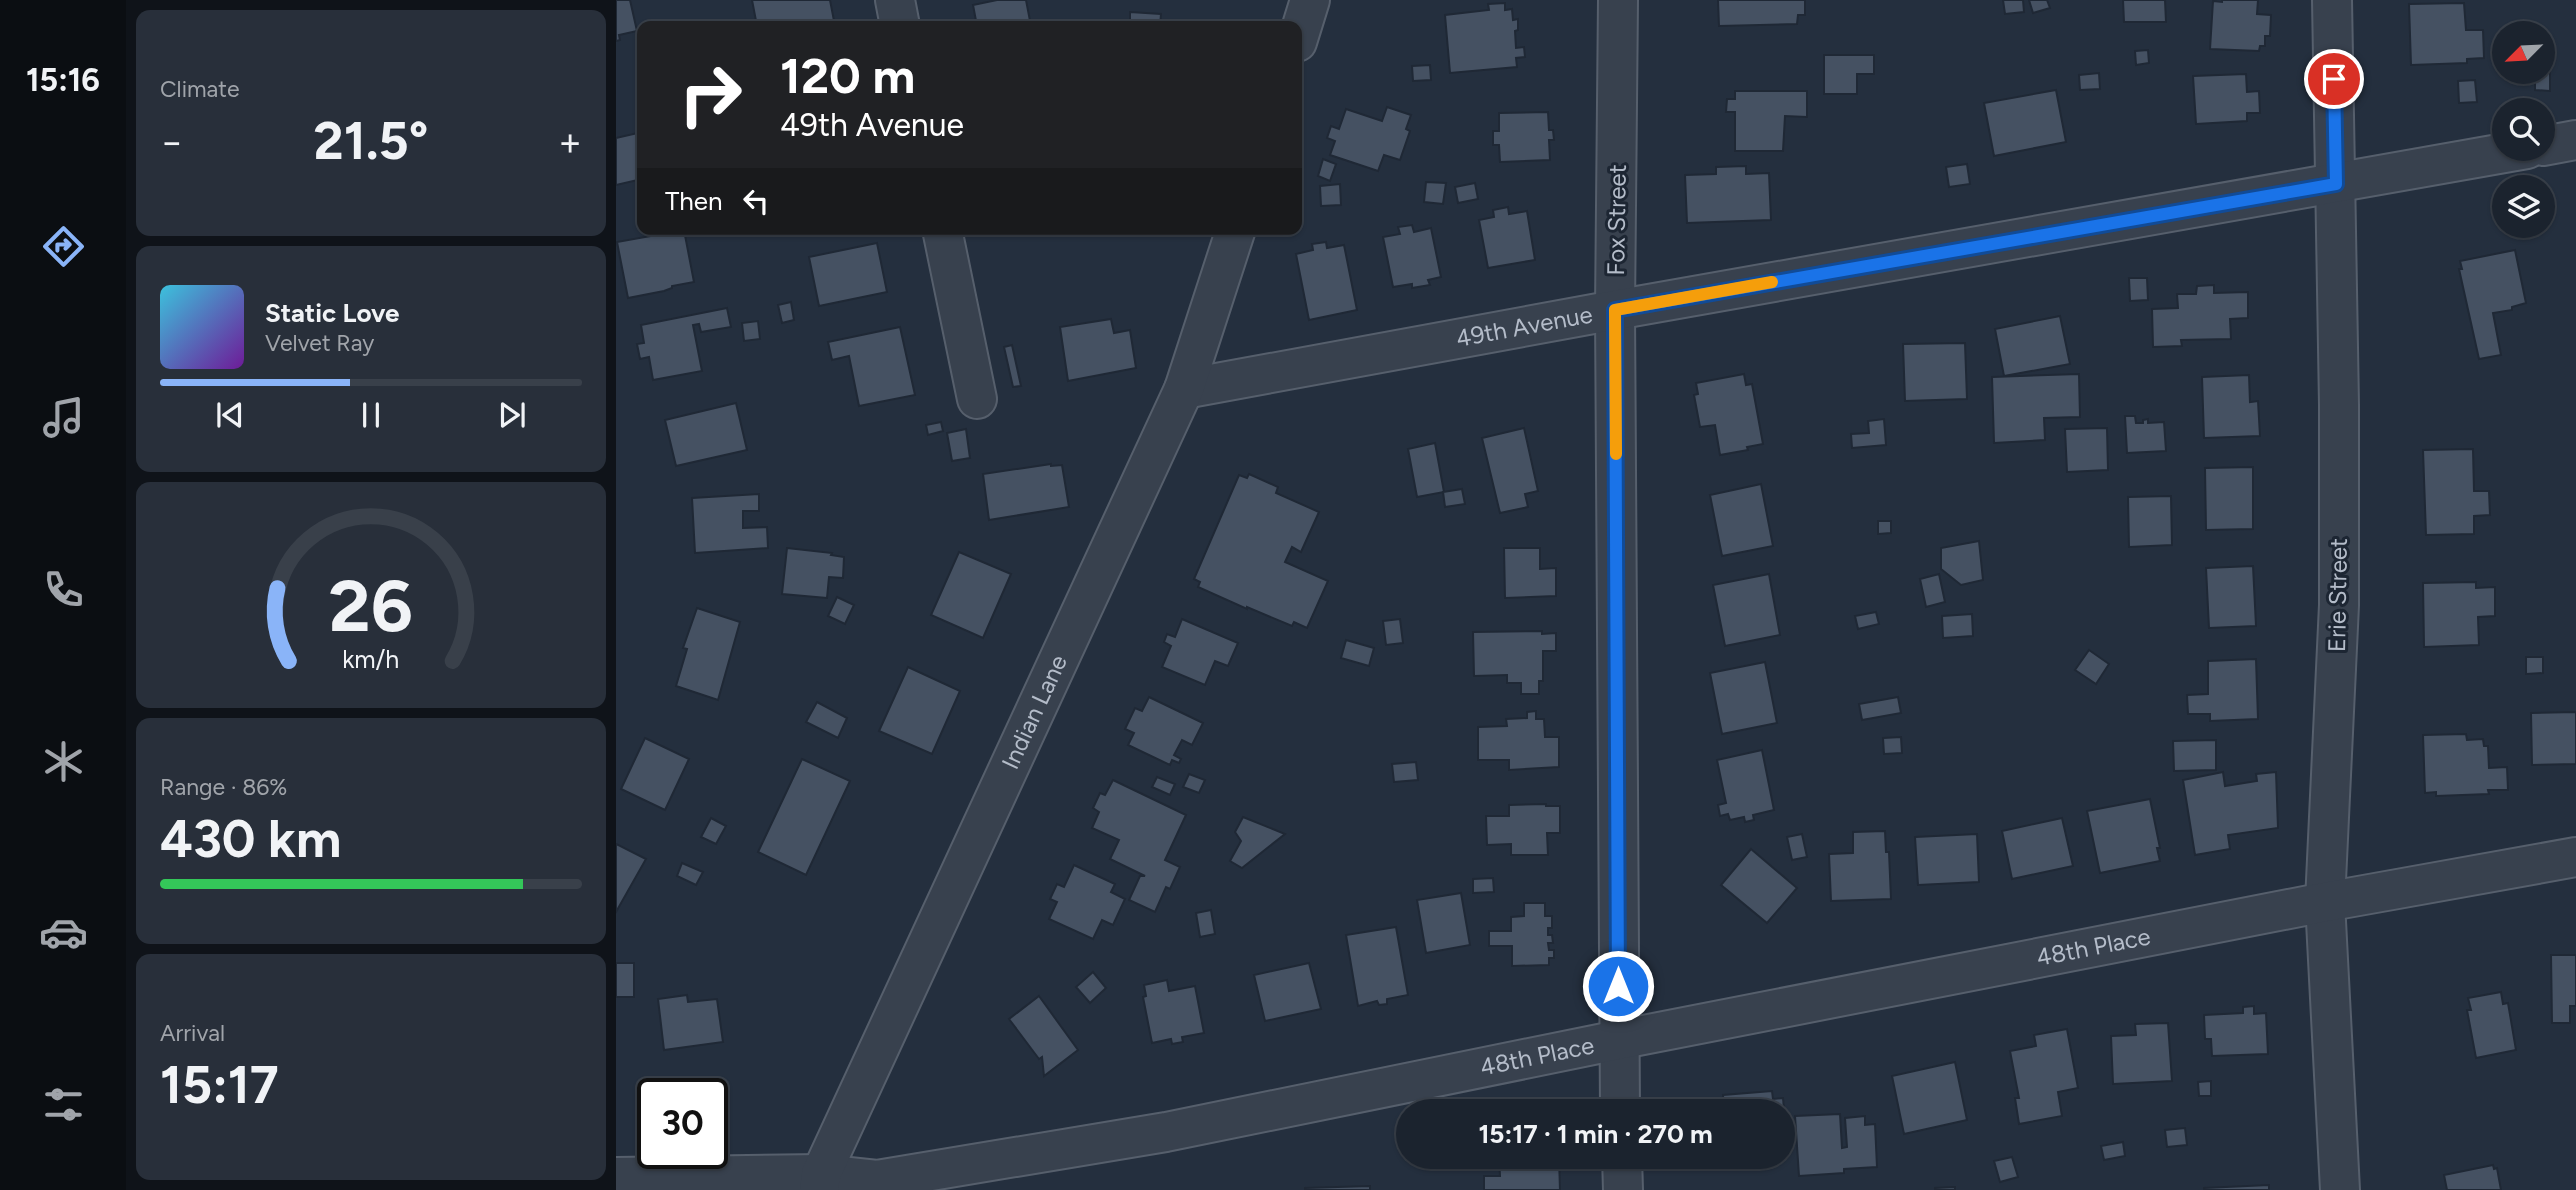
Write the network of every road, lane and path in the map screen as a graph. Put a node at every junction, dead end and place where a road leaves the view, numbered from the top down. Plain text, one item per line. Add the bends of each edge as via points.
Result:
1 (895, 0) edge
2 (1310, 0) edge
3 (1618, 0) edge
4 (2332, 0) edge
5 (899, 21) edge
6 (1302, 26) edge
7 (2576, 140) edge
8 (2555, 144) edge
9 (2492, 155) edge
10 (2336, 184) junction
11 (943, 235) edge
12 (1234, 235) edge
13 (1615, 310) junction
14 (1184, 389) junction
15 (977, 398) dead end
16 (2576, 857) edge
17 (2325, 902) junction
18 (1618, 1040) junction
19 (1620, 1099) edge
20 (1622, 1169) edge
21 (616, 1177) edge
22 (820, 1182) edge
23 (1623, 1190) edge
24 (2340, 1190) edge

1 - 5 street
2 - 6 street
3 - 13 street, Fox Street
4 - 10 street, Erie Street
7 - 8 street
9 - 10 street, 49th Avenue
10 - 13 street, 49th Avenue
10 - 17 street, Erie Street via 2339,605
11 - 15 street
12 - 14 street, Indian Lane
13 - 14 street, 49th Avenue
13 - 18 street, Fox Street
14 - 22 street, Indian Lane
16 - 17 street, 48th Place
17 - 18 street, 48th Place
17 - 24 street, Erie Street
18 - 19 street, Fox Street
18 - 22 street, 48th Place via 1166,1132 877,1180
20 - 23 street
21 - 22 street, 48th Place

